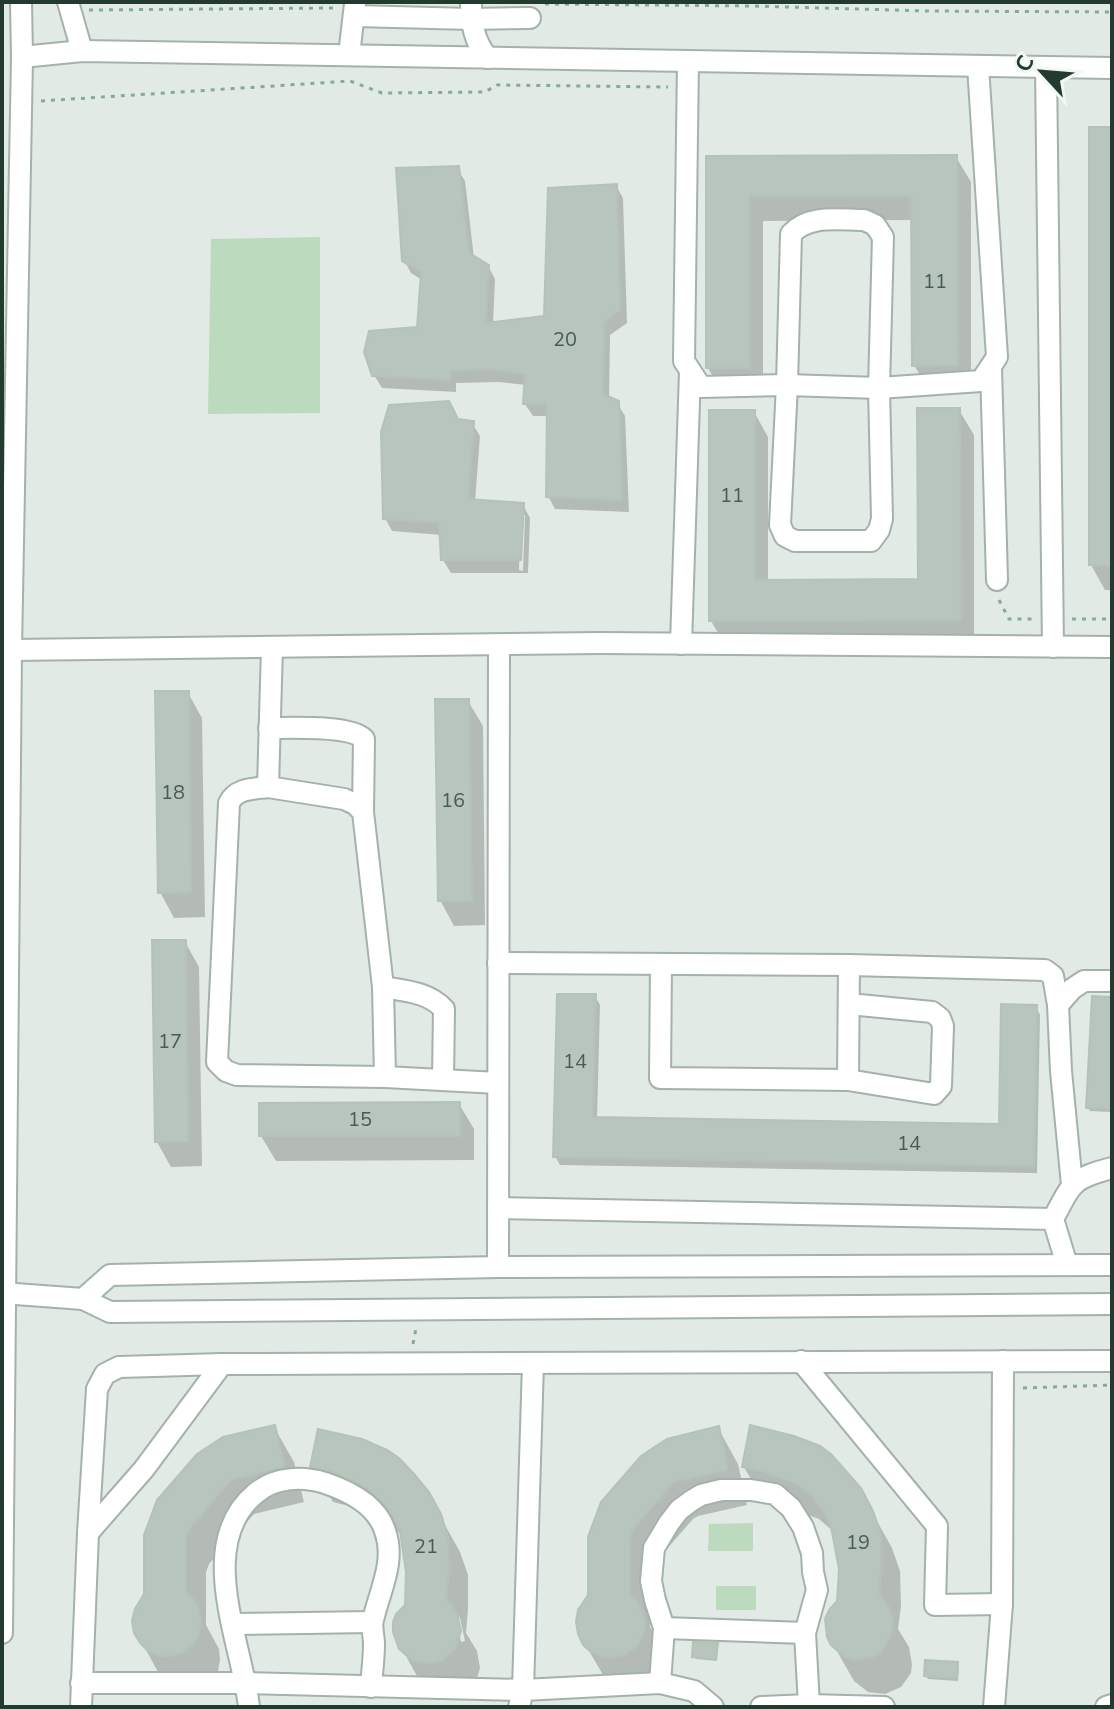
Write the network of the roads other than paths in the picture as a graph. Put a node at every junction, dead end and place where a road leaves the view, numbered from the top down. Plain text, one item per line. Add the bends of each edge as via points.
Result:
1 (21, 2) edge
2 (69, 6) edge
3 (355, 9) edge
4 (471, 10) edge
5 (530, 18) dead end
6 (82, 51) junction
7 (349, 55) junction
8 (22, 57) junction
9 (488, 58) junction
10 (688, 61) junction
11 (978, 66) junction
12 (1046, 67) junction
13 (1112, 68) edge
14 (10, 273) edge
15 (991, 367) junction
16 (690, 371) junction
17 (787, 385) junction
18 (879, 388) junction
19 (997, 580) dead end
20 (7, 606) edge
21 (681, 644) junction
22 (499, 645) junction
23 (272, 647) junction
24 (1053, 647) junction
25 (1112, 647) edge
26 (11, 650) junction
27 (269, 728) junction
28 (6, 739) edge
29 (268, 787) junction
30 (363, 812) junction
31 (498, 963) junction
32 (661, 964) junction
33 (849, 965) junction
34 (1112, 981) edge
35 (383, 987) junction
36 (849, 1004) junction
37 (1058, 1005) junction
38 (385, 1077) junction
39 (443, 1079) junction
40 (848, 1080) junction
41 (498, 1083) junction
42 (1112, 1168) edge
43 (1072, 1185) junction
44 (498, 1208) junction
45 (1053, 1219) junction
46 (1067, 1265) junction
47 (1112, 1265) edge
48 (498, 1267) junction
49 (3, 1292) edge
50 (83, 1299) junction
51 (1112, 1304) edge
52 (801, 1361) junction
53 (1003, 1361) junction
54 (1112, 1361) edge
55 (533, 1363) junction
56 (222, 1364) junction
57 (88, 1533) junction
58 (1002, 1604) junction
59 (372, 1622) junction
60 (233, 1624) junction
61 (664, 1628) junction
62 (2, 1633) edge
63 (805, 1633) junction
64 (81, 1683) junction
65 (247, 1683) junction
66 (660, 1683) junction
67 (371, 1687) junction
68 (432, 1698) edge
69 (521, 1698) edge
70 (809, 1705) edge
71 (81, 1707) edge
72 (249, 1707) edge
73 (713, 1707) edge
74 (761, 1707) edge
75 (884, 1707) edge
76 (994, 1707) edge

1 - 8 street
2 - 6 street
3 - 4 street
3 - 7 street
4 - 5 street
4 - 9 street via 477,46
6 - 7 street
6 - 8 street
7 - 9 street
8 - 14 street
9 - 10 street
10 - 11 street
10 - 16 street via 684,361
11 - 12 street
11 - 15 street via 997,357
12 - 13 street
12 - 24 street
14 - 20 street
15 - 18 street via 981,381
15 - 19 street
16 - 17 street via 701,387
16 - 21 street
17 - 18 street
17 - 18 street via 780,525 795,541 871,541 879,530
17 - 18 street via 791,234 810,221 864,220 883,237
20 - 26 street
21 - 22 street
21 - 24 street
22 - 23 street
22 - 31 street
23 - 26 street
23 - 27 street
24 - 25 street
26 - 28 street
27 - 29 street
27 - 30 street via 360,735
28 - 49 street
29 - 30 street via 344,799
29 - 38 street via 239,791 229,803 217,1062 237,1075
30 - 35 street
31 - 32 street
31 - 41 street
32 - 33 street
32 - 40 street via 660,1078
33 - 36 street
33 - 37 street via 1045,970 1053,976
34 - 37 street via 1084,981
35 - 38 street
35 - 39 street via 427,995 444,1009
36 - 40 street
36 - 40 street via 932,1012 943,1026 941,1086 934,1094
37 - 43 street
38 - 39 street
39 - 41 street
41 - 44 street
42 - 43 street via 1082,1176
43 - 45 street
44 - 45 street
44 - 48 street
45 - 46 street
46 - 47 street
46 - 48 street
48 - 50 street via 110,1275
49 - 50 street
49 - 62 street
50 - 51 street via 110,1312
52 - 53 street
52 - 55 street
52 - 58 street via 937,1526 935,1605
53 - 54 street
53 - 58 street
55 - 56 street
55 - 69 street
56 - 57 street via 144,1469
56 - 57 street via 119,1367 105,1374 97,1389
57 - 64 street
58 - 76 street
59 - 60 street
59 - 60 street via 390,1553 385,1528 365,1502 336,1487 285,1479 244,1503 229,1531 224,1563
59 - 67 street
60 - 65 street
61 - 63 street
61 - 63 street via 651,1581 654,1548 679,1510 710,1492 732,1489 775,1494 803,1527 817,1590
61 - 66 street
63 - 70 street
64 - 65 street
64 - 71 street
65 - 67 street
65 - 72 street
66 - 69 street
66 - 73 street via 694,1691
67 - 68 street
68 - 69 street
70 - 74 street
70 - 75 street

